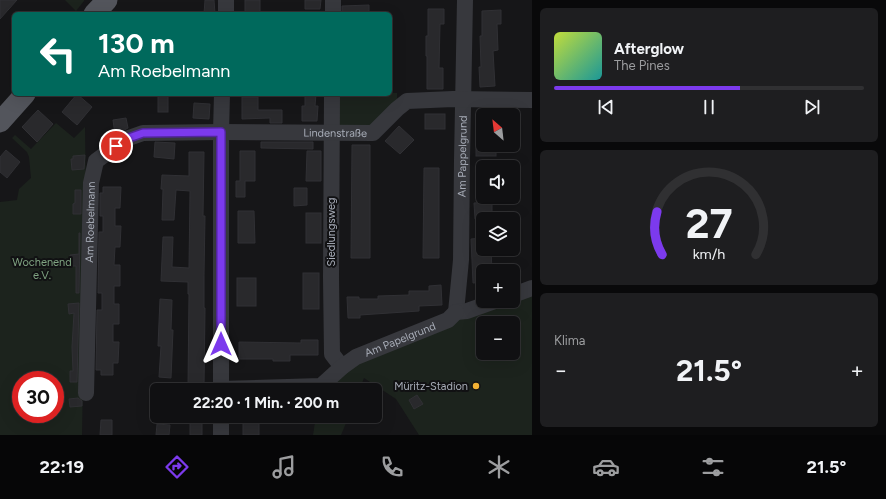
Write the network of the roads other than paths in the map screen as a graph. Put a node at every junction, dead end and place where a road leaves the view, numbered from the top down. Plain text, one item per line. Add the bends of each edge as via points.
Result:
1 (107, 0) edge
2 (226, 0) edge
3 (333, 0) edge
4 (465, 0) edge
5 (96, 12) edge
6 (226, 12) edge
7 (333, 12) edge
8 (23, 96) edge
9 (222, 96) edge
10 (332, 96) edge
11 (464, 99) junction
12 (532, 100) edge
13 (0, 122) edge
14 (221, 132) junction
15 (335, 133) junction
16 (532, 288) edge
17 (520, 292) edge
18 (476, 308) edge
19 (456, 312) junction
20 (342, 367) junction
21 (221, 383) edge
22 (324, 383) edge
23 (86, 393) dead end
24 (221, 423) edge
25 (221, 435) edge

1 - 5 main road
2 - 6 street
3 - 7 street
4 - 11 street, Am Pappelgrund
8 - 13 main road
9 - 14 street
10 - 15 street, Siedlungsweg
11 - 12 street, Lindenstraße
11 - 15 street, Lindenstraße via 408,101 373,133
11 - 19 street, Am Pappelgrund via 461,260
14 - 15 street, Lindenstraße
14 - 21 street
14 - 23 street, Am Roebelmann via 143,133 126,139 96,161 91,183
15 - 20 street, Siedlungsweg via 338,350
16 - 17 street
18 - 19 street
19 - 20 street, Am Papelgrund via 448,320 356,358
20 - 22 street
24 - 25 street

